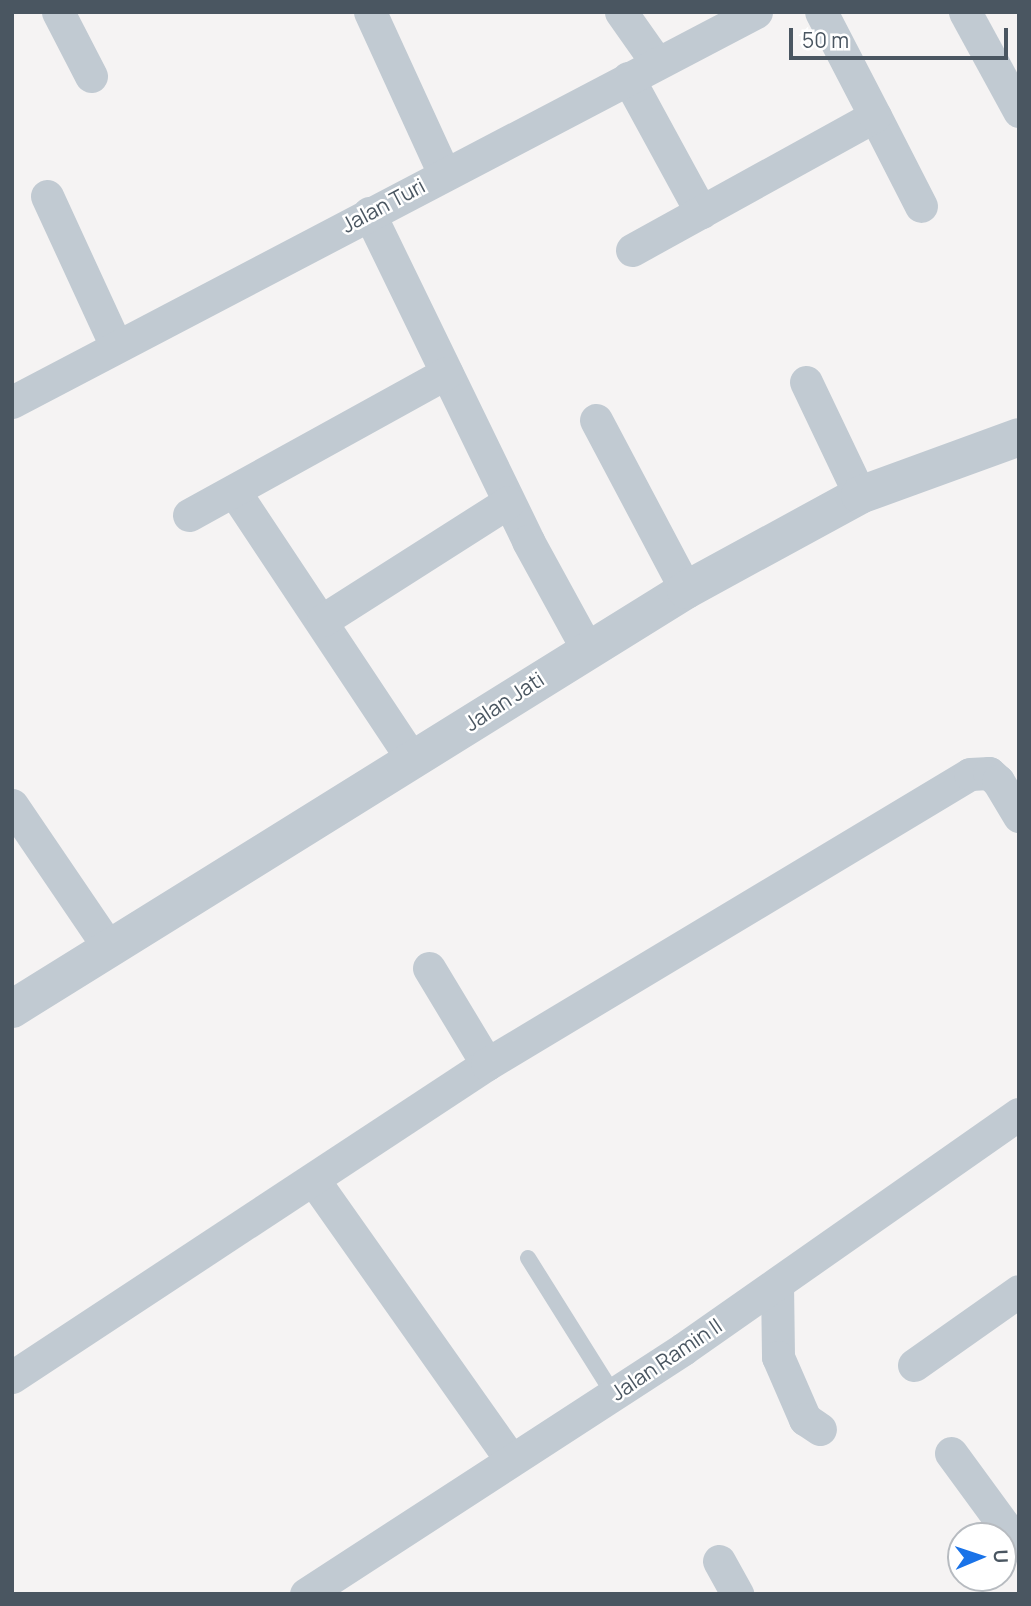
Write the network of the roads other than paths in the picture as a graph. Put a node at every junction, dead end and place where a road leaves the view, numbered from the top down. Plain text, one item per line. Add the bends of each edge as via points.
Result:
1 (58, 12) edge
2 (370, 12) edge
3 (621, 12) edge
4 (756, 12) edge
5 (821, 12) edge
6 (965, 12) edge
7 (1005, 56) edge
8 (657, 63) junction
9 (91, 76) dead end
10 (628, 78) junction
11 (1019, 111) edge
12 (875, 116) junction
13 (444, 174) junction
14 (47, 195) dead end
15 (921, 206) dead end
16 (701, 212) junction
17 (369, 213) junction
18 (632, 250) dead end
19 (116, 346) junction
20 (446, 373) junction
21 (806, 382) dead end
22 (17, 390) edge
23 (596, 420) dead end
24 (1019, 437) edge
25 (234, 491) junction
26 (860, 495) junction
27 (508, 502) junction
28 (189, 515) dead end
29 (686, 590) junction
30 (323, 620) junction
31 (586, 647) junction
32 (412, 760) junction
33 (12, 805) edge
34 (1019, 816) edge
35 (110, 948) junction
36 (429, 968) dead end
37 (12, 1009) edge
38 (487, 1064) junction
39 (1019, 1114) edge
40 (315, 1182) junction
41 (528, 1258) dead end
42 (777, 1284) junction
43 (1019, 1291) edge
44 (914, 1365) dead end
45 (12, 1377) edge
46 (614, 1395) junction
47 (820, 1429) dead end
48 (951, 1453) dead end
49 (511, 1461) junction
50 (1019, 1546) edge
51 (719, 1561) dead end
52 (306, 1594) edge
53 (737, 1594) edge

1 - 9 street
2 - 13 street
3 - 8 street
4 - 8 street, Jalan Turi
5 - 12 street
6 - 7 street
7 - 11 street
8 - 10 street, Jalan Turi
10 - 13 street, Jalan Turi
10 - 16 street
12 - 15 street
12 - 16 street
13 - 17 street, Jalan Turi
14 - 19 street
16 - 18 street
17 - 19 street, Jalan Turi
17 - 20 street
19 - 22 street, Jalan Turi
20 - 25 street
20 - 27 street
21 - 26 street
23 - 29 street
24 - 26 street, Jalan Jati
25 - 28 street
25 - 30 street
26 - 29 street, Jalan Jati
27 - 30 street
27 - 31 street
29 - 31 street, Jalan Jati
30 - 32 street
31 - 32 street, Jalan Jati
32 - 35 street, Jalan Jati
33 - 35 street
34 - 38 street via 989,773 970,774
35 - 37 street, Jalan Jati
36 - 38 street
38 - 40 street
39 - 42 street, Jalan Ramin II
40 - 45 street
40 - 49 street
41 - 46 lane
42 - 46 street, Jalan Ramin II
42 - 47 street via 778,1357 805,1419
43 - 44 street
46 - 49 street, Jalan Ramin II
48 - 50 street
49 - 52 street, Jalan Ramin II
51 - 53 street

